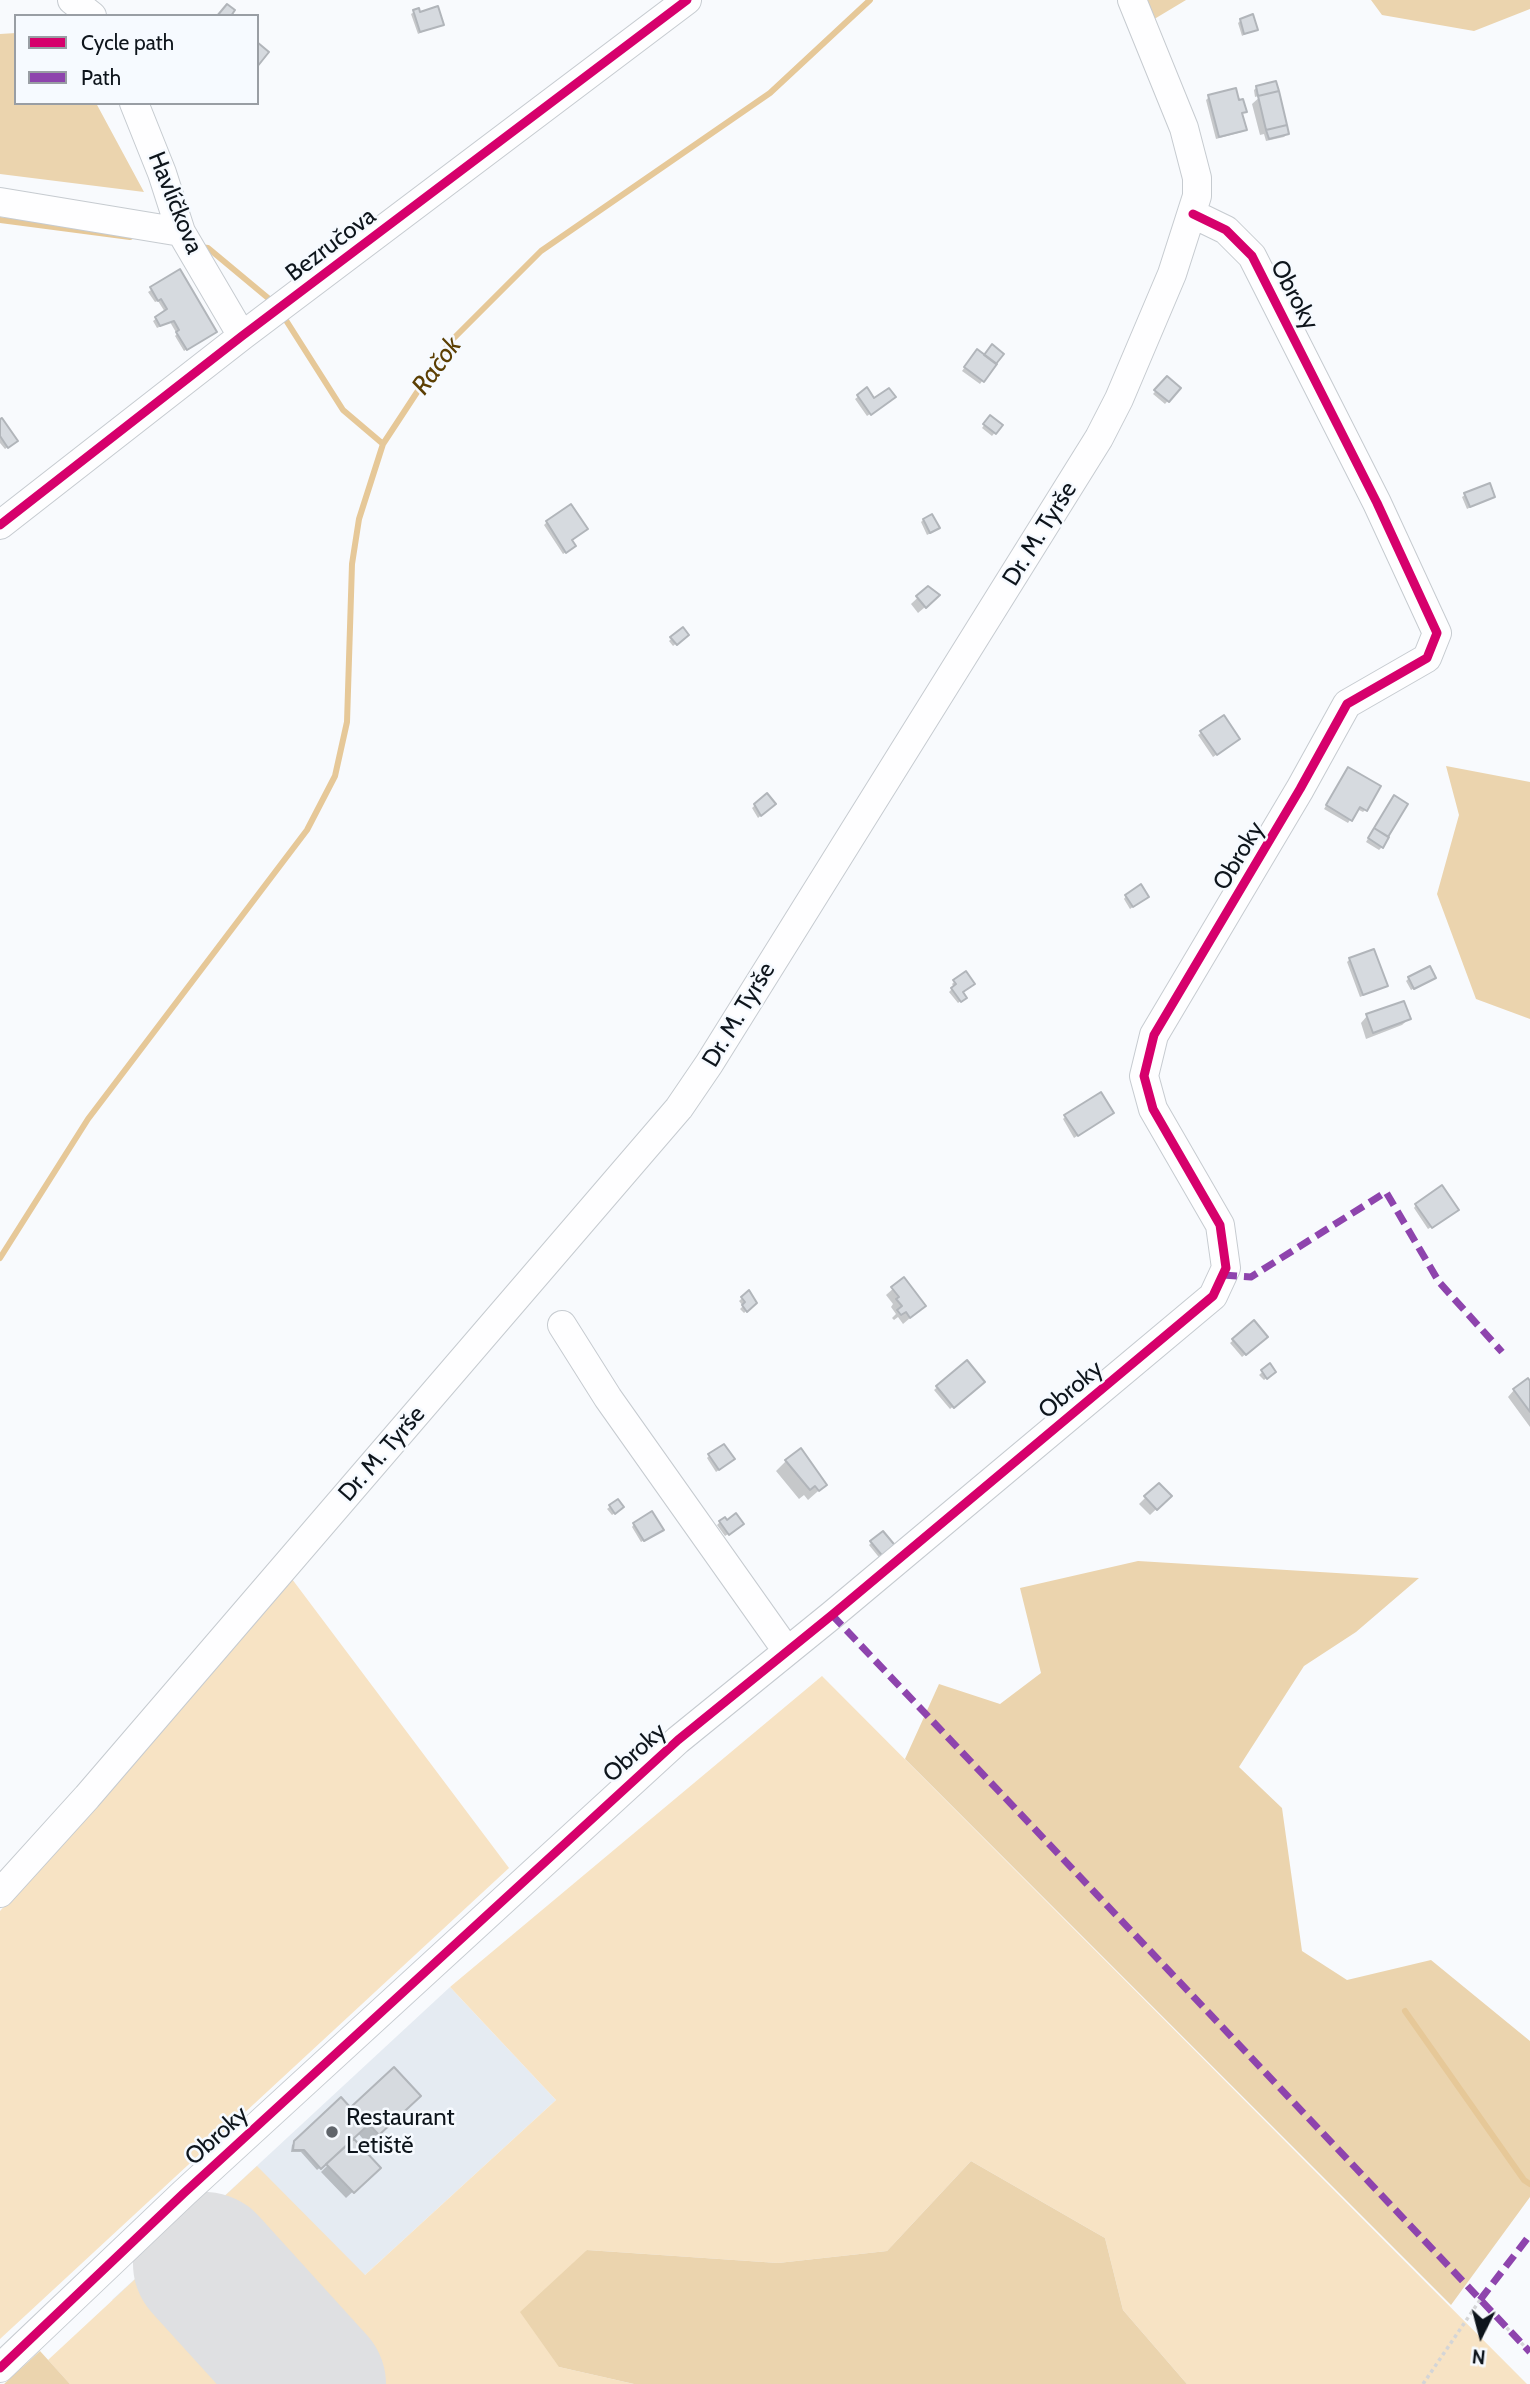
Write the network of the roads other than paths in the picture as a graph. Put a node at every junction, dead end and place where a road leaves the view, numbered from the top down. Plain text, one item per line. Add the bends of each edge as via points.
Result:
1 (72, 0) edge
2 (687, 0) edge
3 (1132, 0) edge
4 (90, 14) edge
5 (135, 105) edge
6 (0, 202) edge
7 (1192, 214) junction
8 (181, 232) junction
9 (242, 336) junction
10 (0, 525) edge
11 (562, 1325) dead end
12 (788, 1651) junction
13 (0, 1893) edge
14 (0, 2368) edge

1 - 4 street
2 - 9 street, Bezručova
3 - 7 street, Dr. M. Tyrše via 1192,153 1198,196
5 - 8 street, Havlíčkova
6 - 8 street
7 - 12 street, Obroky via 1226,230 1252,256 1437,633 1427,658 1347,704 1154,1035 1144,1076 1153,1109 1220,1225 1226,1268 1213,1296
7 - 13 street, Dr. M. Tyrše via 1143,345 1099,438 695,1087
8 - 9 street, Havlíčkova
9 - 10 street, Bezručova
11 - 12 street via 608,1398
12 - 14 street, Obroky via 678,1740

